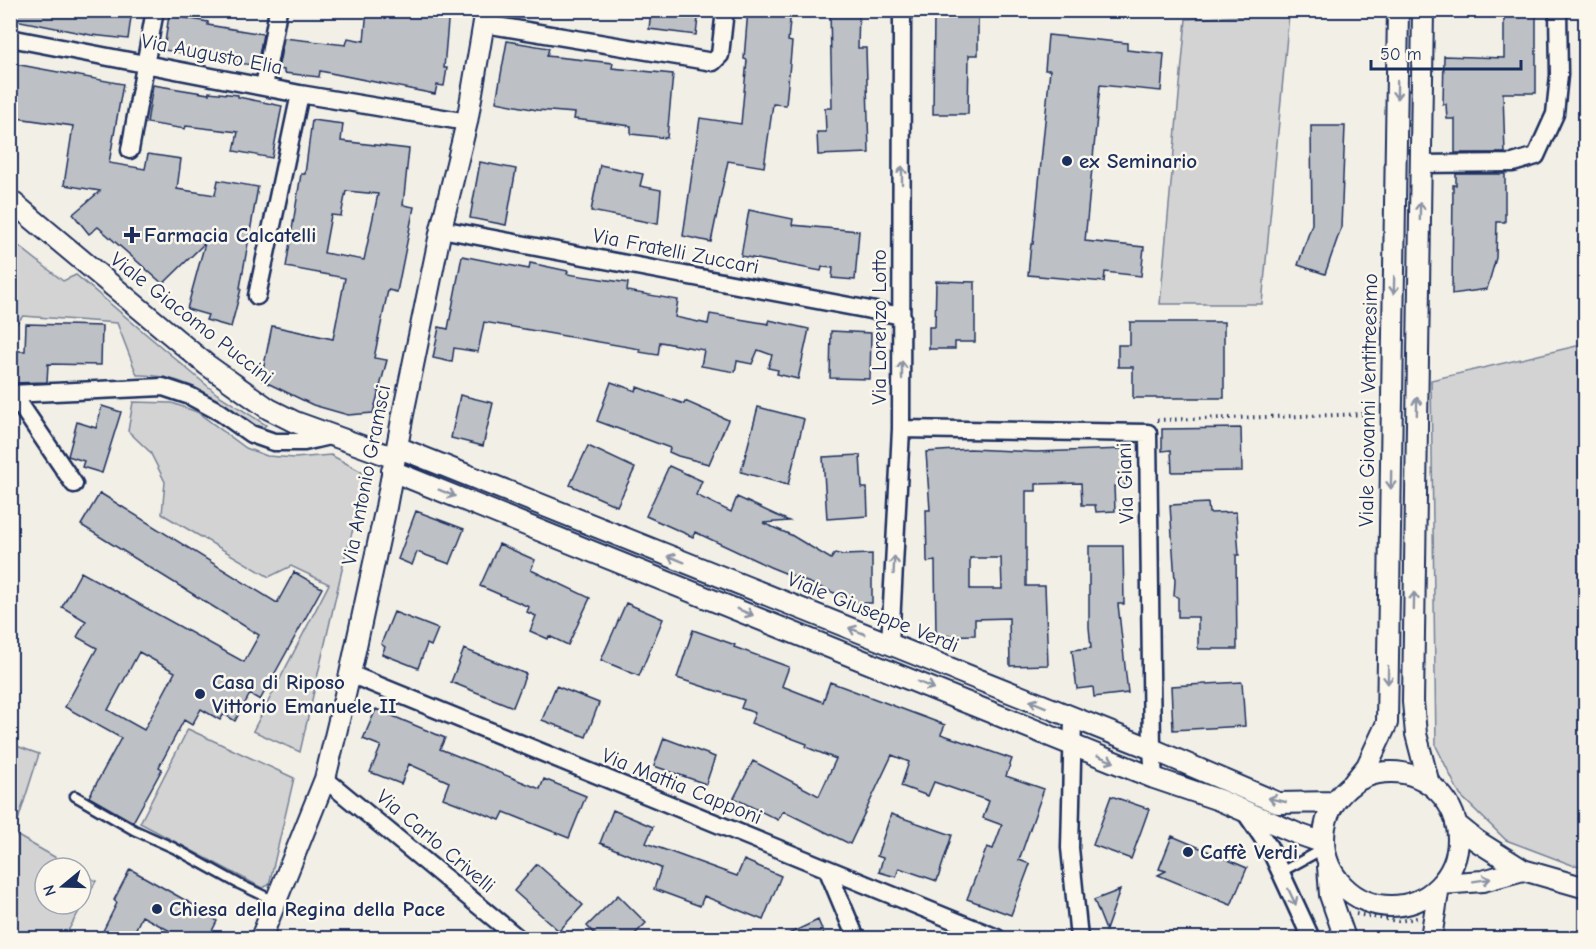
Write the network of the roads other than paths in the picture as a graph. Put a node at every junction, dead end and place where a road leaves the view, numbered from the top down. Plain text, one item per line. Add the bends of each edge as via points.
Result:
1 (156, 10) edge
2 (278, 10) edge
3 (725, 10) edge
4 (902, 10) edge
5 (1398, 10) edge
6 (1423, 10) edge
7 (1558, 10) edge
8 (485, 17) edge
9 (10, 38) edge
10 (147, 64) junction
11 (264, 87) junction
12 (300, 94) junction
13 (467, 122) junction
14 (130, 150) dead end
15 (1420, 164) junction
16 (10, 200) edge
17 (441, 229) junction
18 (257, 296) dead end
19 (902, 316) junction
20 (12, 394) edge
21 (901, 429) junction
22 (334, 435) junction
23 (395, 459) junction
24 (74, 484) dead end
25 (890, 644) junction
26 (350, 674) junction
27 (1073, 718) junction
28 (1073, 746) junction
29 (1152, 749) junction
30 (1154, 778) junction
31 (325, 779) junction
32 (1354, 782) junction
33 (1429, 784) junction
34 (75, 796) dead end
35 (1335, 802) junction
36 (1243, 809) junction
37 (1456, 824) junction
38 (1325, 851) junction
39 (1523, 870) junction
40 (828, 871) junction
41 (1281, 872) junction
42 (1440, 885) junction
43 (1586, 888) edge
44 (277, 902) junction
45 (261, 939) edge
46 (518, 939) edge
47 (855, 939) edge
48 (997, 939) edge
49 (1079, 939) edge
50 (1311, 939) edge
51 (1345, 939) edge
52 (1431, 939) edge

1 - 10 street
2 - 11 street
3 - 8 street via 720,55 713,62
19 -> 4 street, Via Lorenzo Lotto
5 -> 32 street, Viale Giovanni Ventitreesimo via 1387,723 1367,766
6 - 15 street
7 - 15 street via 1555,114 1536,156 1513,163
8 - 13 street, Via Antonio Gramsci
9 - 10 street, Via Augusto Elia
10 - 11 street, Via Augusto Elia
10 - 14 street
11 - 12 street, Via Augusto Elia
12 - 13 street, Via Augusto Elia
12 - 18 street, Via Augusto Elia
13 - 17 street, Via Antonio Gramsci
33 -> 15 street via 1416,734 1413,702
16 - 22 street, Viale Giacomo Puccini via 207,365 269,409
17 - 19 street, Via Fratelli Zuccari
17 - 23 street, Via Antonio Gramsci
21 -> 19 street, Via Lorenzo Lotto
20 - 22 street via 163,387 190,396 251,434 274,442 304,442
20 - 24 street
25 -> 21 street, Via Lorenzo Lotto
21 - 29 street, Via Giani via 1148,433
22 - 23 street, Viale Giacomo Puccini
25 -> 23 street, Viale Giuseppe Verdi
23 - 26 street, Via Antonio Gramsci
23 -> 28 street
27 -> 25 street, Viale Giuseppe Verdi
26 - 31 street, Via Antonio Gramsci
26 - 40 street, Via Mattia Capponi
27 - 28 street
27 - 29 street, Viale Giuseppe Verdi
28 -> 30 street
28 - 49 street via 1070,848
29 - 30 street, Via Giani
35 -> 29 street, Viale Giuseppe Verdi via 1278,803
30 - 36 street
31 - 44 street, Via Antonio Gramsci
31 - 46 street, Via Carlo Crivelli
32 - 33 street via 1372,774 1392,772 1412,775
32 - 35 street
33 - 37 street via 1450,808
34 - 44 lane
35 - 38 street via 1324,828
36 - 38 street
36 - 41 street
37 - 39 street
37 - 42 street via 1455,855
38 - 41 lane
38 - 42 street via 1338,881 1355,896 1376,904 1399,905 1420,899
38 - 51 street via 1330,895
42 -> 39 street via 1483,881
39 - 43 street
40 - 47 street
40 - 48 street, Via Mattia Capponi
41 -> 50 street
42 - 52 street
44 - 45 street, Via Antonio Gramsci

